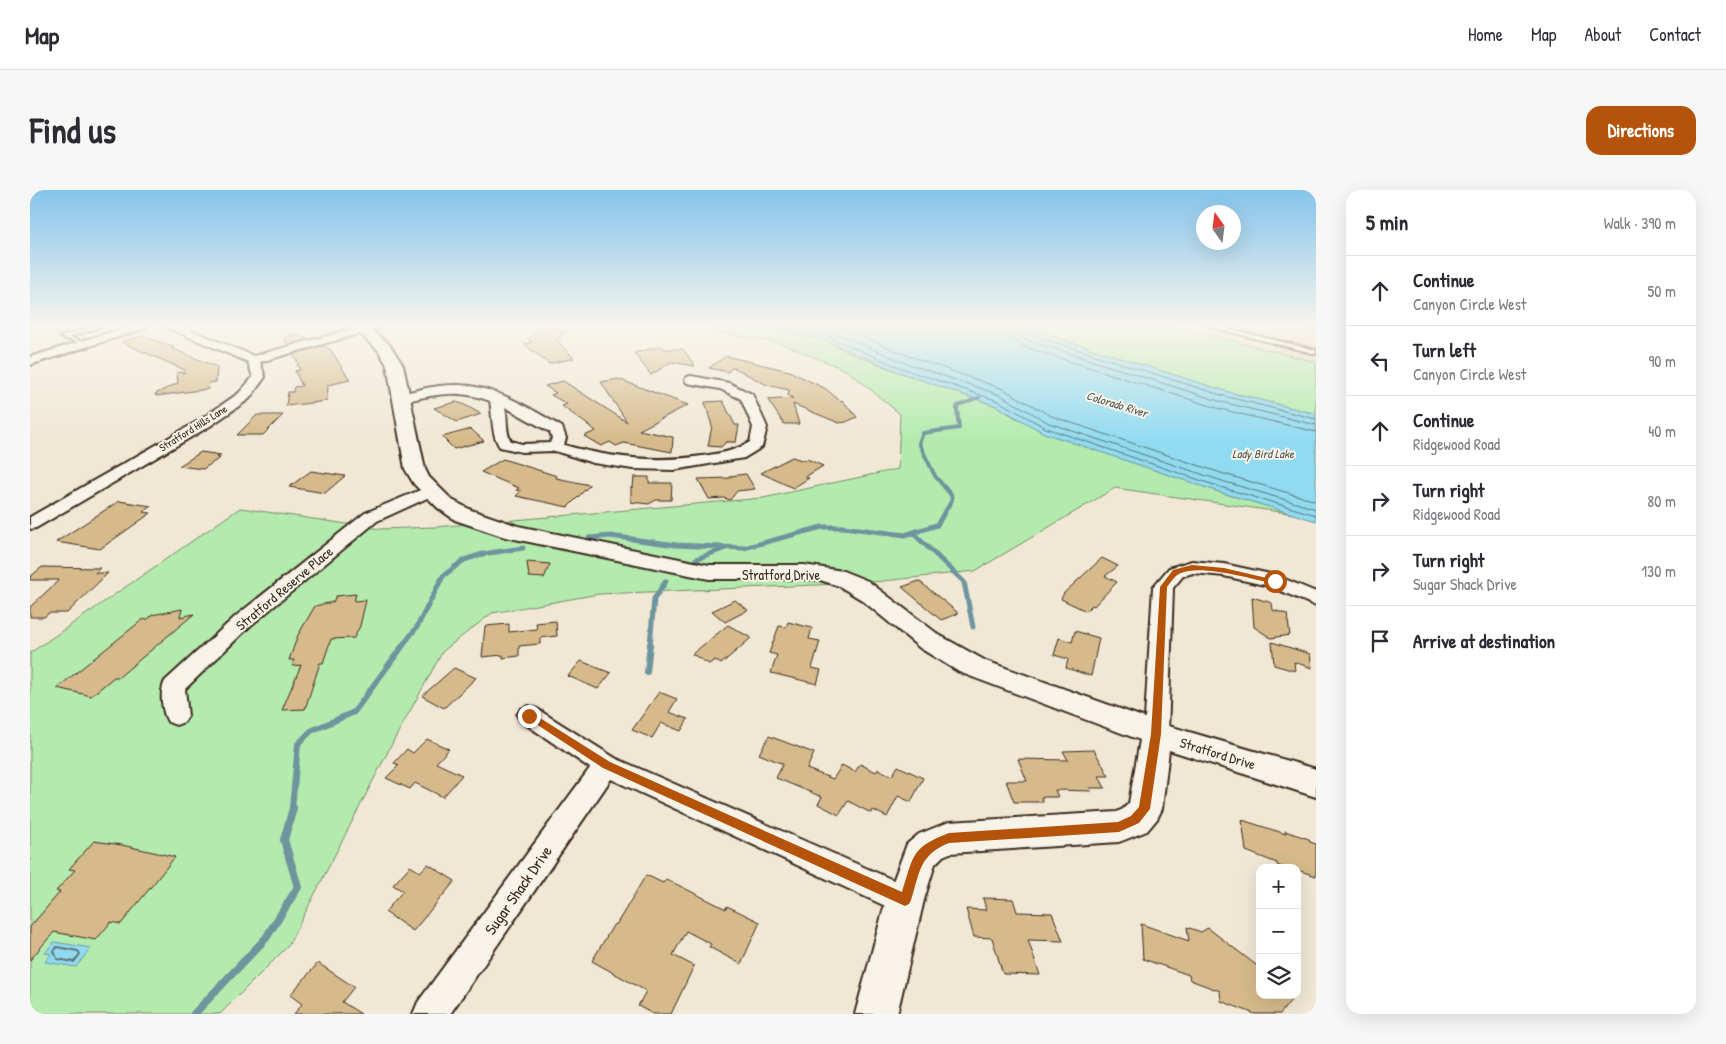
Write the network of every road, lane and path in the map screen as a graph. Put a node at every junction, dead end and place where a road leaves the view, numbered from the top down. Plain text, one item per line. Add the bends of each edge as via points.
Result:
1 (254, 364) edge
2 (395, 364) edge
3 (691, 380) dead end
4 (402, 398) junction
5 (496, 398) junction
6 (556, 447) junction
7 (430, 491) junction
8 (30, 524) edge
9 (1316, 600) edge
10 (176, 716) dead end
11 (529, 716) dead end
12 (1156, 734) junction
13 (606, 765) junction
14 (1316, 783) edge
15 (905, 900) junction
16 (430, 1014) edge
17 (876, 1014) edge

1 - 8 street, Stratford Hills Lane via 258,377 244,396 205,423
2 - 4 street, Stratford Drive
3 - 6 street via 724,386 747,397 760,427 757,444 739,455 674,465 633,464 593,458
4 - 5 street via 450,389 465,389
4 - 7 street, Stratford Drive via 413,463
5 - 6 street via 557,430
5 - 6 street via 504,444 522,448
7 - 10 street, Stratford Reserve Place via 371,517 243,621 173,687
7 - 12 street, Stratford Drive via 463,515 513,532 709,572 795,572 837,576 873,596 925,639 976,668
9 - 12 street via 1275,581 1224,570 1192,567 1176,572 1164,587
11 - 13 street
12 - 14 street, Stratford Drive
12 - 15 street via 1145,809 1135,820 1119,827 949,838 931,845 920,855
13 - 15 street
13 - 16 street, Sugar Shack Drive
15 - 17 street

